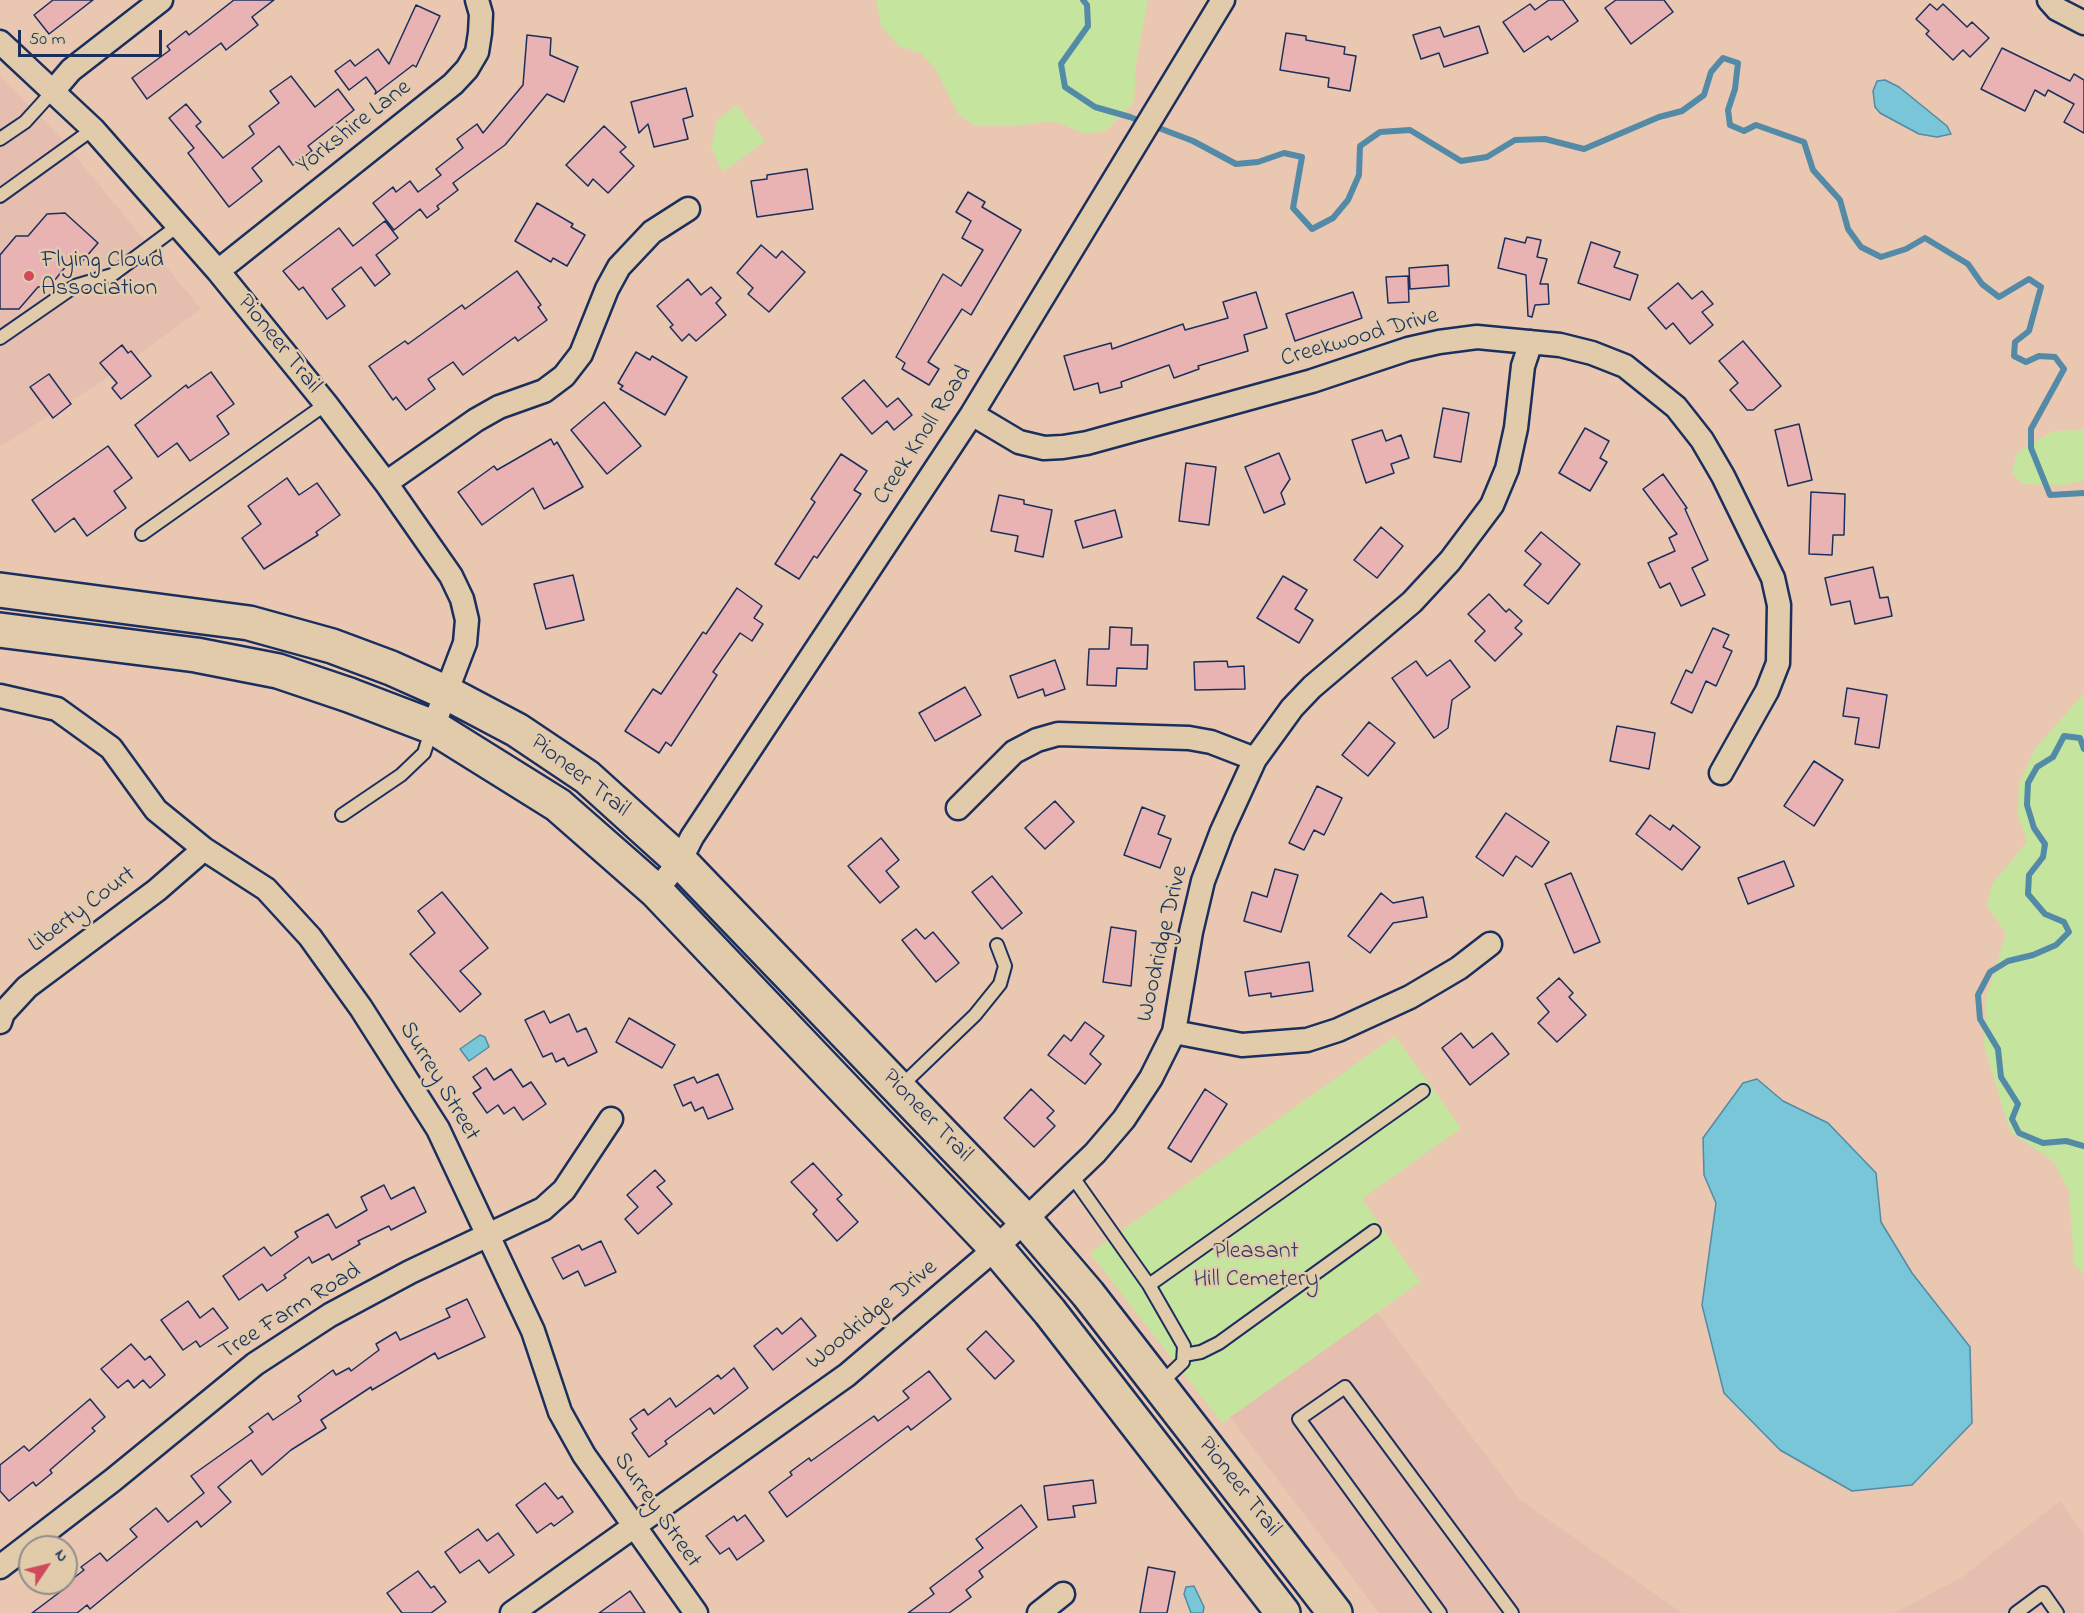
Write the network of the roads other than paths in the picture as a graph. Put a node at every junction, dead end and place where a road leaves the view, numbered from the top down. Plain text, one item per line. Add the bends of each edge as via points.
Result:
1 (161, 0) edge
2 (477, 0) edge
3 (1223, 0) edge
4 (2049, 0) edge
5 (2084, 23) edge
6 (0, 42) edge
7 (54, 90) junction
8 (93, 129) junction
9 (0, 139) edge
10 (0, 196) edge
11 (688, 209) dead end
12 (178, 225) junction
13 (218, 271) junction
14 (0, 338) edge
15 (1531, 342) junction
16 (326, 404) junction
17 (972, 414) junction
18 (386, 483) junction
19 (142, 534) dead end
20 (0, 590) edge
21 (0, 630) edge
22 (447, 693) junction
23 (0, 696) edge
24 (433, 727) junction
25 (1255, 759) junction
26 (1721, 773) dead end
27 (958, 808) dead end
28 (342, 814) dead end
29 (204, 849) junction
30 (680, 861) junction
31 (656, 891) junction
32 (1490, 944) dead end
33 (998, 945) dead end
34 (0, 1022) edge
35 (1174, 1032) junction
36 (898, 1088) junction
37 (1423, 1090) dead end
38 (611, 1119) dead end
39 (1072, 1176) junction
40 (1024, 1220) junction
41 (1374, 1231) dead end
42 (490, 1235) junction
43 (996, 1248) junction
44 (1149, 1285) junction
45 (1184, 1355) junction
46 (1159, 1385) junction
47 (634, 1526) junction
48 (0, 1567) edge
49 (1064, 1594) dead end
50 (512, 1613) edge
51 (696, 1613) edge
52 (1040, 1613) edge
53 (1283, 1613) edge
54 (1335, 1613) edge
55 (1440, 1613) edge
56 (1512, 1613) edge
57 (2016, 1613) edge
58 (2057, 1613) edge

1 - 7 street via 71,70
2 - 13 street, Yorkshire Lane via 477,52 453,84
3 - 17 street, Creek Knoll Road
4 - 5 street via 2057,9
6 - 7 street, Pioneer Trail
7 - 8 street, Pioneer Trail
7 - 9 lane via 25,122
8 - 10 lane
8 - 12 street, Pioneer Trail
11 - 18 street via 652,232 619,267 581,354 564,376 544,391 500,407 467,425
12 - 13 street, Pioneer Trail
12 - 14 lane via 112,275 75,286
13 - 16 street, Pioneer Trail
15 - 17 street, Creekwood Drive via 1477,337 1439,342 1312,381 1063,447 1044,448 1019,442
15 - 25 street, Woodridge Drive via 1523,366 1508,469 1492,505 1450,561 1412,602 1292,708
15 - 26 street, Creekwood Drive via 1592,353 1625,366 1676,407 1724,476 1773,578 1779,605 1778,663 1767,691
16 - 18 street, Pioneer Trail
16 - 19 lane
17 - 30 street, Creek Knoll Road via 692,837
18 - 22 street, Pioneer Trail via 451,576 462,599 467,620 465,643
20 - 22 main road, Pioneer Trail via 249,623 332,646
21 - 24 main road, Pioneer Trail via 196,655 278,672
22 - 24 street, Pioneer Trail
22 - 30 main road, Pioneer Trail via 517,730 587,777
23 - 29 street, Surrey Street via 57,709 111,748 156,810
24 - 28 lane via 424,753 401,775
24 - 31 main road, Pioneer Trail via 558,805
25 - 27 street via 1189,738 1058,734 1014,752
25 - 35 street, Woodridge Drive via 1203,881
29 - 34 street, Liberty Court via 157,890 27,987 3,1013
29 - 42 street, Surrey Street via 266,889 310,937 361,1008 438,1129
30 - 31 street, Creek Knoll Road
30 - 36 main road, Pioneer Trail
31 - 43 main road, Pioneer Trail
32 - 35 street via 1410,997 1307,1041 1242,1045
33 - 36 lane via 1005,966 1000,984 975,1015
35 - 39 street, Woodridge Drive via 1124,1119
36 - 40 main road, Pioneer Trail
37 - 44 lane
38 - 42 street, Tree Farm Road via 564,1190 543,1209
39 - 40 street, Woodridge Drive
39 - 44 lane
40 - 43 street, Woodridge Drive
40 - 46 main road, Pioneer Trail
41 - 45 lane via 1219,1343
42 - 47 street, Surrey Street via 533,1331 560,1412 584,1455
42 - 48 street, Tree Farm Road via 330,1315 255,1364
43 - 47 street, Woodridge Drive via 847,1376
43 - 53 main road, Pioneer Trail
44 - 45 lane via 1185,1346
45 - 46 lane via 1183,1362
46 - 54 main road, Pioneer Trail
47 - 50 street, Woodridge Drive
47 - 51 street, Surrey Street
49 - 52 street
55 - 56 lane via 1299,1419 1345,1387
57 - 58 lane via 2043,1593

